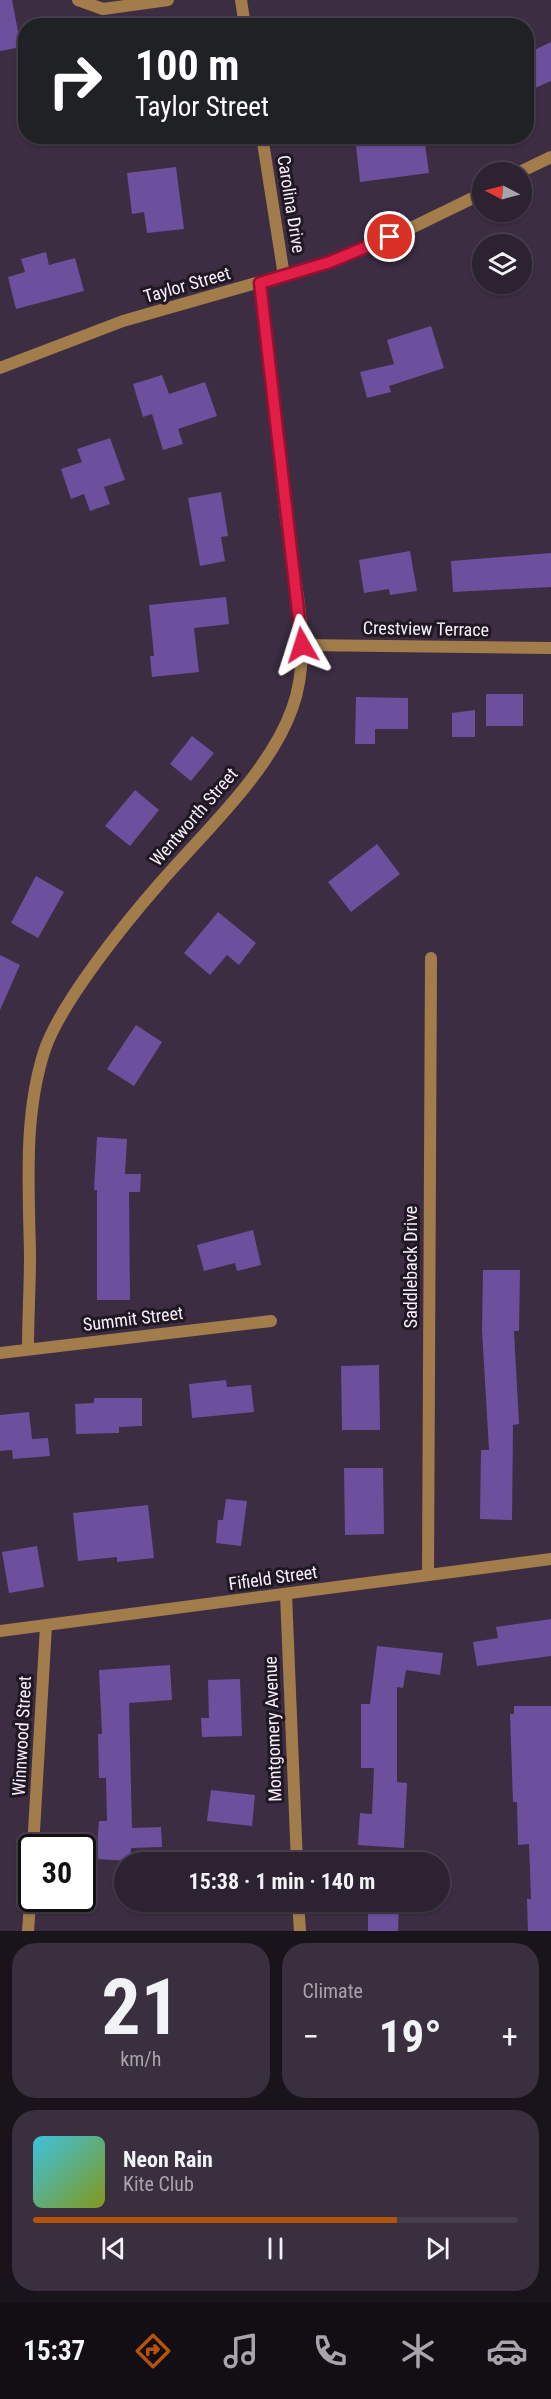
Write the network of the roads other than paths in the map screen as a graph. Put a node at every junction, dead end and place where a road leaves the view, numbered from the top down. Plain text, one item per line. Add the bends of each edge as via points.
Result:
1 (78, 0) edge
2 (168, 0) edge
3 (241, 0) edge
4 (244, 18) edge
5 (263, 144) edge
6 (551, 157) edge
7 (532, 166) edge
8 (472, 198) edge
9 (284, 276) junction
10 (260, 283) junction
11 (0, 368) edge
12 (302, 645) junction
13 (551, 648) edge
14 (431, 958) dead end
15 (271, 1321) dead end
16 (28, 1349) junction
17 (0, 1353) edge
18 (551, 1559) edge
19 (428, 1575) junction
20 (286, 1594) junction
21 (46, 1626) junction
22 (0, 1631) edge
23 (34, 1834) edge
24 (297, 1852) edge
25 (29, 1912) edge
26 (299, 1912) edge
27 (28, 1931) edge
28 (300, 1931) edge

1 - 2 street via 103,9
3 - 4 street
5 - 9 street, Carolina Drive
6 - 7 street
8 - 9 street, Taylor Street via 330,262
9 - 10 street, Taylor Street
10 - 11 street, Taylor Street via 123,321
10 - 12 street, Wentworth Street
12 - 13 street, Crestview Terrace
12 - 16 street, Wentworth Street via 292,708 251,780 122,930 73,997 46,1047 38,1074 31,1129
14 - 19 street, Saddleback Drive
15 - 16 street, Summit Street
16 - 17 street, Summit Street
18 - 19 street, Fifield Street
19 - 20 street, Fifield Street
20 - 21 street, Fifield Street
20 - 24 street, Montgomery Avenue
21 - 22 street, Fifield Street
21 - 23 street, Winnwood Street
25 - 27 street
26 - 28 street

